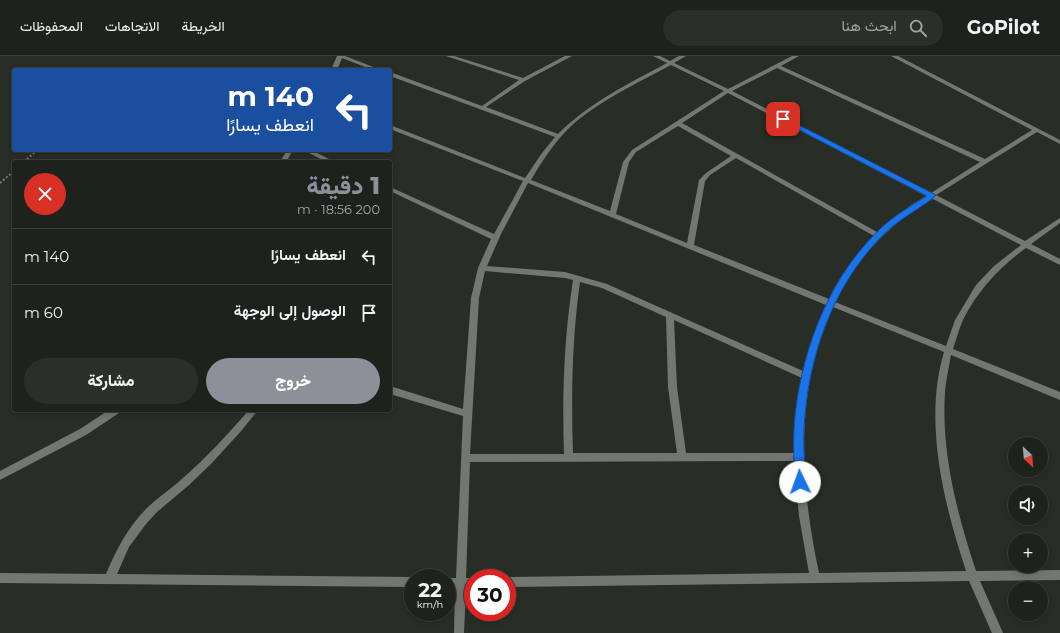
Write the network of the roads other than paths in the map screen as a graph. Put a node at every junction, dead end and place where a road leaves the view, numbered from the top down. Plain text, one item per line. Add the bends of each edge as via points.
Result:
1 (340, 56) edge
2 (449, 56) edge
3 (554, 56) edge
4 (569, 56) edge
5 (656, 56) edge
6 (683, 56) edge
7 (796, 56) edge
8 (894, 56) edge
9 (561, 60) junction
10 (670, 63) junction
11 (777, 66) junction
12 (335, 68) edge
13 (373, 68) edge
14 (392, 75) edge
15 (523, 80) junction
16 (728, 91) junction
17 (482, 108) junction
18 (677, 124) junction
19 (392, 128) edge
20 (1036, 130) junction
21 (559, 136) junction
22 (1060, 142) edge
23 (310, 152) edge
24 (735, 156) junction
25 (328, 160) edge
26 (985, 162) junction
27 (526, 180) junction
28 (392, 190) edge
29 (932, 195) junction
30 (612, 216) junction
31 (1060, 220) edge
32 (878, 235) junction
33 (494, 237) junction
34 (1028, 244) junction
35 (690, 247) junction
36 (1060, 262) edge
37 (482, 268) junction
38 (577, 278) junction
39 (831, 304) junction
40 (670, 316) junction
41 (948, 351) junction
42 (806, 376) junction
43 (392, 391) edge
44 (1060, 396) edge
45 (113, 412) edge
46 (252, 412) edge
47 (467, 414) junction
48 (569, 457) junction
49 (682, 457) junction
50 (798, 457) junction
51 (466, 458) junction
52 (0, 476) edge
53 (1060, 575) edge
54 (973, 576) junction
55 (0, 578) edge
56 (110, 578) junction
57 (815, 578) junction
58 (404, 582) edge
59 (516, 582) edge
60 (456, 583) edge
61 (461, 583) junction
62 (459, 633) edge
63 (998, 633) edge

1 - 12 street
1 - 13 street
2 - 15 street
3 - 9 street
4 - 9 street
5 - 10 street
6 - 10 street
7 - 11 street
8 - 20 street
9 - 15 street
10 - 16 street
10 - 21 street via 596,105
11 - 16 street
11 - 26 street
14 - 17 street
15 - 17 street
16 - 18 street
16 - 29 street
17 - 21 street
18 - 24 street
18 - 30 street via 629,156
19 - 27 street
20 - 22 street
20 - 26 street
21 - 27 street via 539,159
23 - 25 street
24 - 32 street
24 - 35 street via 702,180
26 - 29 street
27 - 30 street
27 - 33 street
28 - 33 street
29 - 32 street
29 - 34 street
30 - 35 street
31 - 34 street
32 - 39 street via 844,278
33 - 37 street
34 - 36 street
34 - 41 street via 1001,263 979,288 961,317
35 - 39 street
37 - 38 street
37 - 47 street via 475,298
38 - 40 street via 604,286
38 - 48 street via 567,357
39 - 41 street
39 - 42 street via 812,350
40 - 42 street
40 - 49 street via 671,380
41 - 44 street
41 - 54 street via 941,394 941,445 951,505
42 - 50 street
43 - 47 street
45 - 52 street via 83,432
46 - 56 street via 216,454 136,527 125,543
47 - 51 street
48 - 49 street
48 - 51 street
49 - 50 street
50 - 57 street via 802,501
51 - 61 street
53 - 54 street
54 - 57 street
54 - 63 street
55 - 56 street
56 - 58 street
57 - 59 street
60 - 61 street
61 - 62 street

